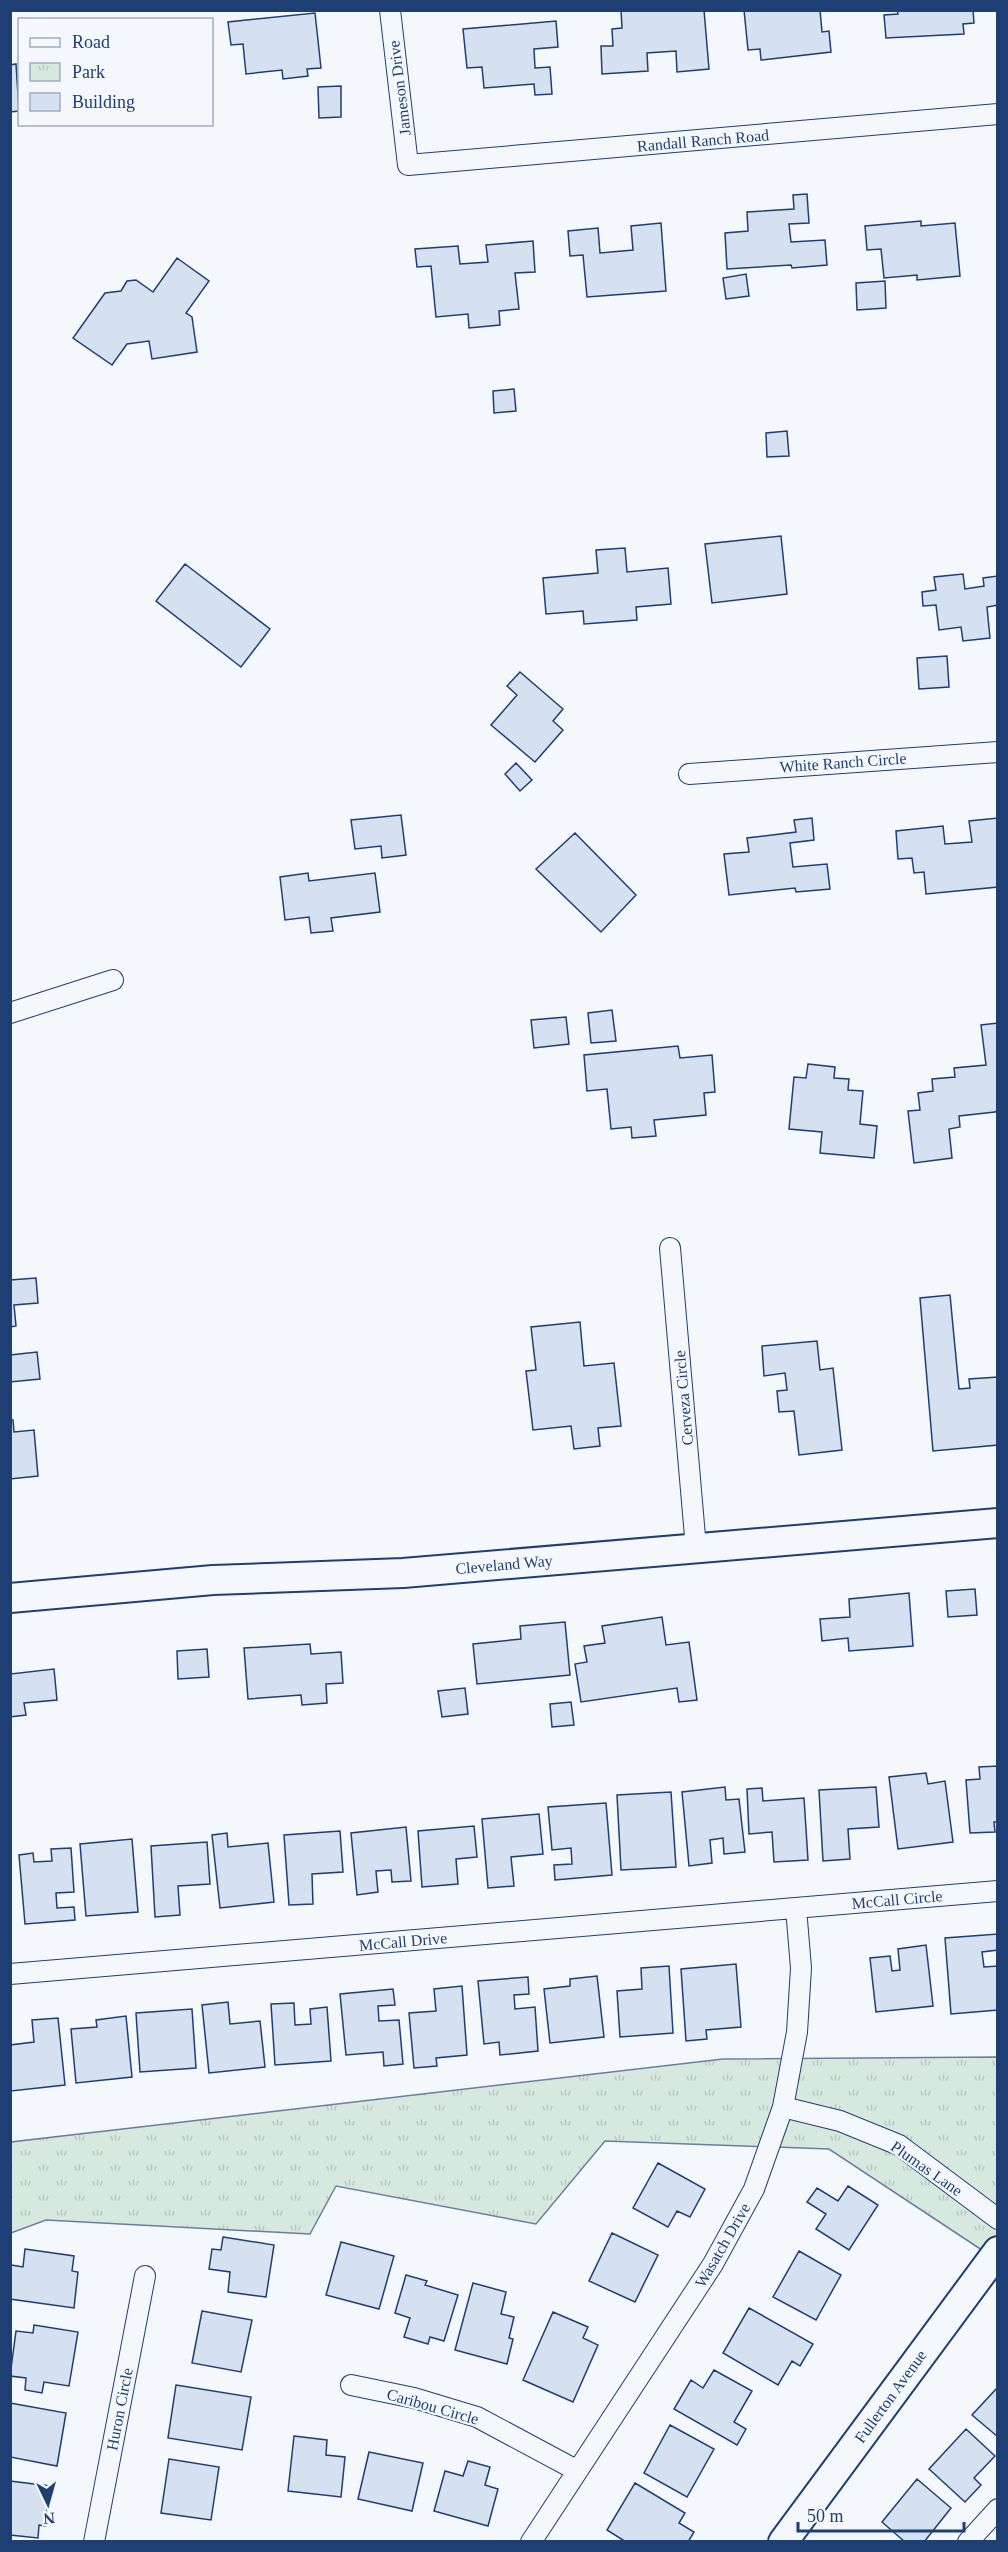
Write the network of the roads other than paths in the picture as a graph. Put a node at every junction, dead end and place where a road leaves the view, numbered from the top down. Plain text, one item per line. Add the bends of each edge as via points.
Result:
1 (390, 10) edge
2 (998, 114) edge
3 (408, 165) joint
4 (998, 752) edge
5 (689, 774) dead end
6 (113, 980) dead end
7 (10, 1013) edge
8 (670, 1248) dead end
9 (998, 1523) edge
10 (696, 1548) junction
11 (10, 1598) edge
12 (998, 1892) edge
13 (796, 1908) junction
14 (10, 1974) edge
15 (783, 2107) junction
16 (998, 2219) edge
17 (998, 2251) edge
18 (145, 2276) dead end
19 (351, 2385) dead end
20 (576, 2470) junction
21 (998, 2509) edge
22 (94, 2541) edge
23 (531, 2541) edge
24 (783, 2541) edge
25 (968, 2541) edge

1 - 3 street, Jameson Drive
2 - 3 street, Randall Ranch Road
4 - 5 street, White Ranch Circle
6 - 7 street
8 - 10 street, Cerveza Circle
9 - 10 street, Cleveland Way
10 - 11 street, Cleveland Way via 403,1573 213,1580
12 - 13 street, McCall Circle
13 - 14 street, McCall Drive
13 - 15 street, Wasatch Drive via 801,1968 798,2021
15 - 16 street, Plumas Lane via 840,2121 899,2145
15 - 20 street, Wasatch Drive via 754,2189 713,2265
17 - 24 street, Fullerton Avenue
18 - 22 street, Huron Circle
19 - 20 street, Caribou Circle via 477,2417
20 - 23 street, Wasatch Drive
21 - 25 street

